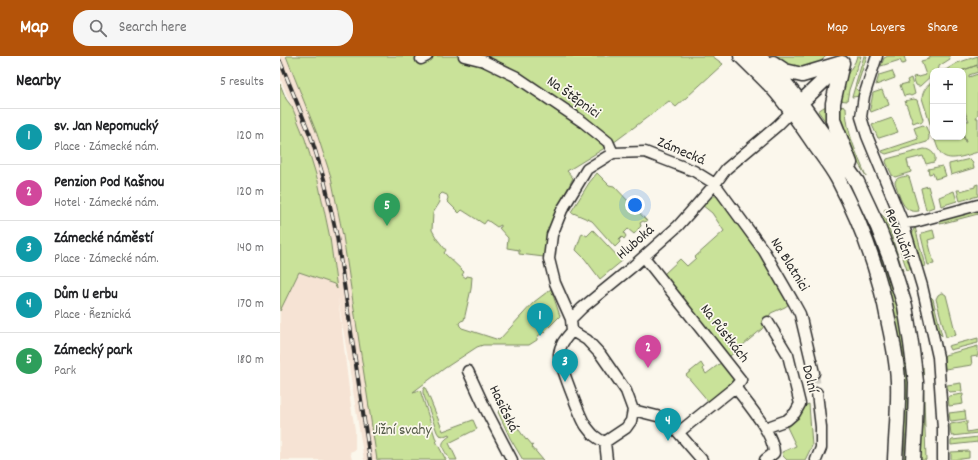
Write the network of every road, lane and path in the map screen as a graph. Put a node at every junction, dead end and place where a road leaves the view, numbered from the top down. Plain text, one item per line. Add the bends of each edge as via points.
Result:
1 (464, 56) edge
2 (741, 56) edge
3 (758, 56) edge
4 (764, 56) edge
5 (877, 56) edge
6 (844, 60) edge
7 (796, 107) junction
8 (613, 153) junction
9 (857, 182) junction
10 (715, 184) junction
11 (978, 204) edge
12 (903, 223) junction
13 (644, 257) junction
14 (571, 319) junction
15 (768, 322) dead end
16 (572, 331) junction
17 (468, 371) dead end
18 (814, 374) tunnel mouth
19 (735, 387) junction
20 (816, 393) tunnel mouth
21 (633, 410) junction
22 (765, 428) junction
23 (679, 432) junction
24 (605, 442) junction
25 (701, 459) edge
26 (512, 460) edge
27 (608, 460) edge
28 (765, 460) edge
29 (816, 460) edge
30 (895, 460) edge
31 (913, 460) edge
32 (943, 460) edge

1 - 8 street, Na Štěpnici via 484,61 515,76 583,122 608,142
2 - 7 main road, Revoluční via 772,88
3 - 7 main road, Revoluční via 781,78
4 - 6 main road via 785,72 802,75
5 - 12 street, Revoluční via 864,96 861,117
6 - 7 main road
6 - 9 main road via 833,103 833,120
7 - 9 main road, Revoluční
7 - 10 street, Zámecká via 726,169
7 - 30 main road, Revoluční via 851,205 867,241 876,270 887,310 898,380
8 - 10 street, Zámecká via 645,152 694,171
8 - 14 street, Zámecká via 587,169 562,210 552,236 549,258 555,283
9 - 31 main road, Revoluční via 890,258 905,306 916,382
10 - 13 street, Hluboká via 678,226
10 - 18 street, Na Blatnici via 764,252 800,314
11 - 12 street
12 - 32 street, Revoluční via 922,286 938,357
13 - 14 street, Hluboká
13 - 19 street, Na Půstkách via 741,380
14 - 16 street, Zámecká
15 - 22 street, Dolní via 788,354 800,404 787,420
16 - 21 street via 586,340 605,361 626,391
16 - 24 street via 561,344 559,356 585,425 597,439
17 - 26 street, Hasičská
19 - 22 street, Na Půstkách
19 - 23 street
20 - 29 street via 821,427 821,448
21 - 23 street via 661,417
21 - 24 street via 631,421 626,428
22 - 28 street, Na Půstkách via 774,448 774,453
23 - 25 street
24 - 27 street

